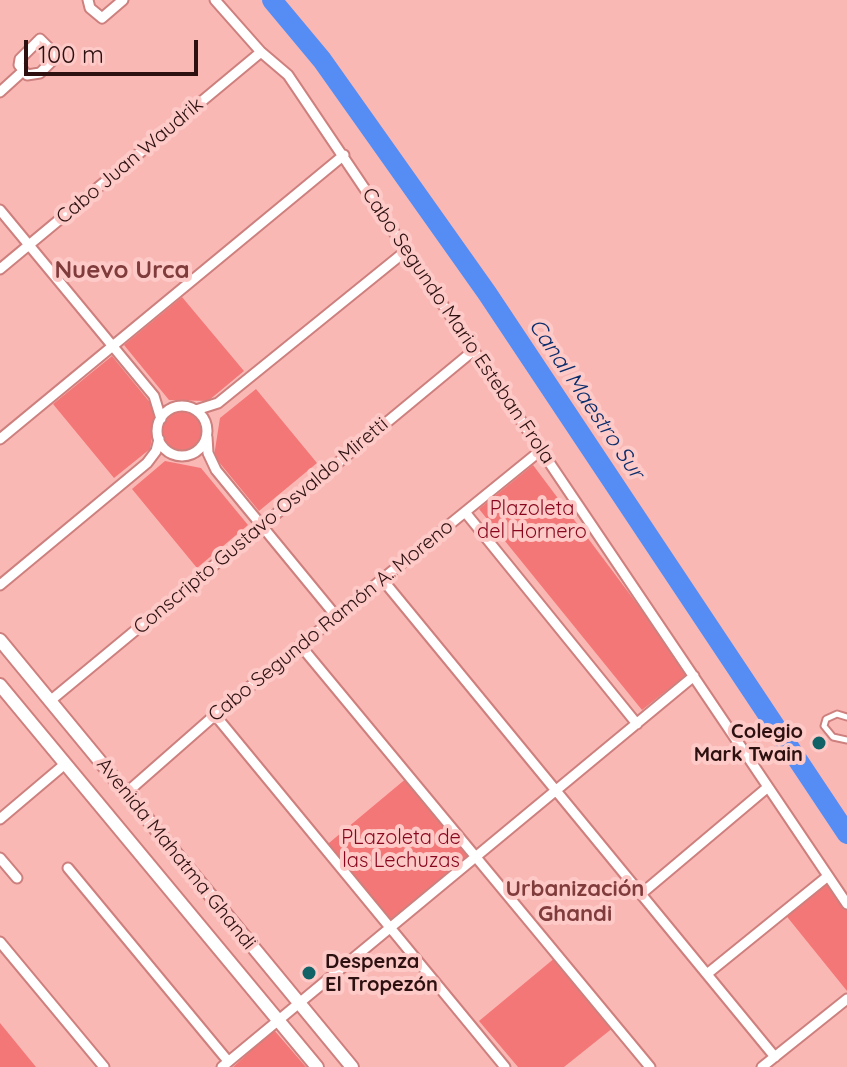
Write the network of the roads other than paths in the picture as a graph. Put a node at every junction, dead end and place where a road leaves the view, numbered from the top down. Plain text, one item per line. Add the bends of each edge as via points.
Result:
1 (88, 0) edge
2 (123, 0) edge
3 (215, 0) edge
4 (261, 52) junction
5 (22, 72) dead end
6 (0, 92) edge
7 (344, 155) junction
8 (0, 210) edge
9 (30, 245) junction
10 (407, 250) junction
11 (0, 269) edge
12 (112, 345) junction
13 (473, 351) junction
14 (154, 396) junction
15 (218, 403) junction
16 (177, 406) junction
17 (196, 410) junction
18 (161, 419) junction
19 (207, 434) junction
20 (0, 439) edge
21 (159, 439) junction
22 (540, 451) junction
23 (174, 454) junction
24 (185, 456) junction
25 (147, 463) junction
26 (216, 470) junction
27 (465, 512) junction
28 (261, 525) junction
29 (382, 579) junction
30 (0, 585) edge
31 (336, 616) junction
32 (0, 640) edge
33 (300, 645) junction
34 (694, 676) junction
35 (0, 685) edge
36 (50, 701) junction
37 (215, 715) junction
38 (847, 717) edge
39 (637, 724) junction
40 (847, 740) edge
41 (65, 764) junction
42 (768, 787) junction
43 (556, 790) junction
44 (125, 794) junction
45 (0, 819) edge
46 (475, 856) junction
47 (0, 858) edge
48 (68, 868) dead end
49 (828, 876) junction
50 (17, 878) dead end
51 (641, 894) junction
52 (847, 904) edge
53 (388, 927) junction
54 (0, 942) edge
55 (707, 974) junction
56 (847, 999) edge
57 (299, 1003) junction
58 (278, 1020) junction
59 (775, 1057) junction
60 (225, 1064) edge
61 (104, 1067) edge
62 (317, 1067) edge
63 (352, 1067) edge
64 (505, 1067) edge
65 (650, 1067) edge
66 (762, 1067) edge

1 - 2 street via 102,18
3 - 4 street, Cabo Segundo Mario Esteban Frola
4 - 7 street, Cabo Segundo Mario Esteban Frola via 288,75
4 - 9 street, Cabo Juan Waudrik
5 - 6 street
7 - 10 street, Cabo Segundo Mario Esteban Frola
7 - 12 street
8 - 9 street
9 - 11 street, Cabo Juan Waudrik
9 - 12 street
10 - 13 street, Cabo Segundo Mario Esteban Frola
10 - 15 street
12 - 14 street
12 - 20 street
13 - 22 street, Cabo Segundo Mario Esteban Frola
13 - 28 street, Conscripto Gustavo Osvaldo Miretti
14 - 16 street
14 - 18 street
15 - 17 street
15 - 19 street
16 - 17 street
16 - 18 street
17 - 19 street via 205,419
18 - 21 street
19 - 24 street via 199,449
19 - 26 street
21 - 23 street
21 - 25 street
22 - 27 street, Cabo Segundo Ramón A. Moreno
22 - 34 street, Cabo Segundo Mario Esteban Frola
23 - 24 street
23 - 25 street
24 - 26 street
25 - 30 street
26 - 28 street
27 - 29 street, Cabo Segundo Ramón A. Moreno
27 - 39 street
28 - 31 street
28 - 36 street, Conscripto Gustavo Osvaldo Miretti
29 - 31 street, Cabo Segundo Ramón A. Moreno
29 - 43 street
31 - 33 street, Cabo Segundo Ramón A. Moreno
32 - 36 main road, Avenida Mahatma Ghandi
33 - 37 street, Cabo Segundo Ramón A. Moreno
33 - 46 street
34 - 39 street
34 - 42 street, Cabo Segundo Mario Esteban Frola
35 - 41 main road, Avenida Mahatma Ghandi
36 - 44 main road, Avenida Mahatma Ghandi
37 - 44 street, Cabo Segundo Ramón A. Moreno
37 - 53 street
38 - 40 lane via 837,714 824,726 833,737
39 - 43 street
41 - 45 street
41 - 58 main road, Avenida Mahatma Ghandi
42 - 49 street, Cabo Segundo Mario Esteban Frola
42 - 51 street
43 - 46 street
43 - 51 street
44 - 57 main road, Avenida Mahatma Ghandi
46 - 53 street
46 - 65 street
47 - 50 street
48 - 60 street
49 - 52 street, Cabo Segundo Mario Esteban Frola
49 - 55 street
51 - 55 street
53 - 57 street
53 - 64 street
54 - 61 street
55 - 59 street
56 - 59 street
57 - 58 street
57 - 63 main road, Avenida Mahatma Ghandi
58 - 60 street
58 - 62 main road, Avenida Mahatma Ghandi
59 - 66 street

